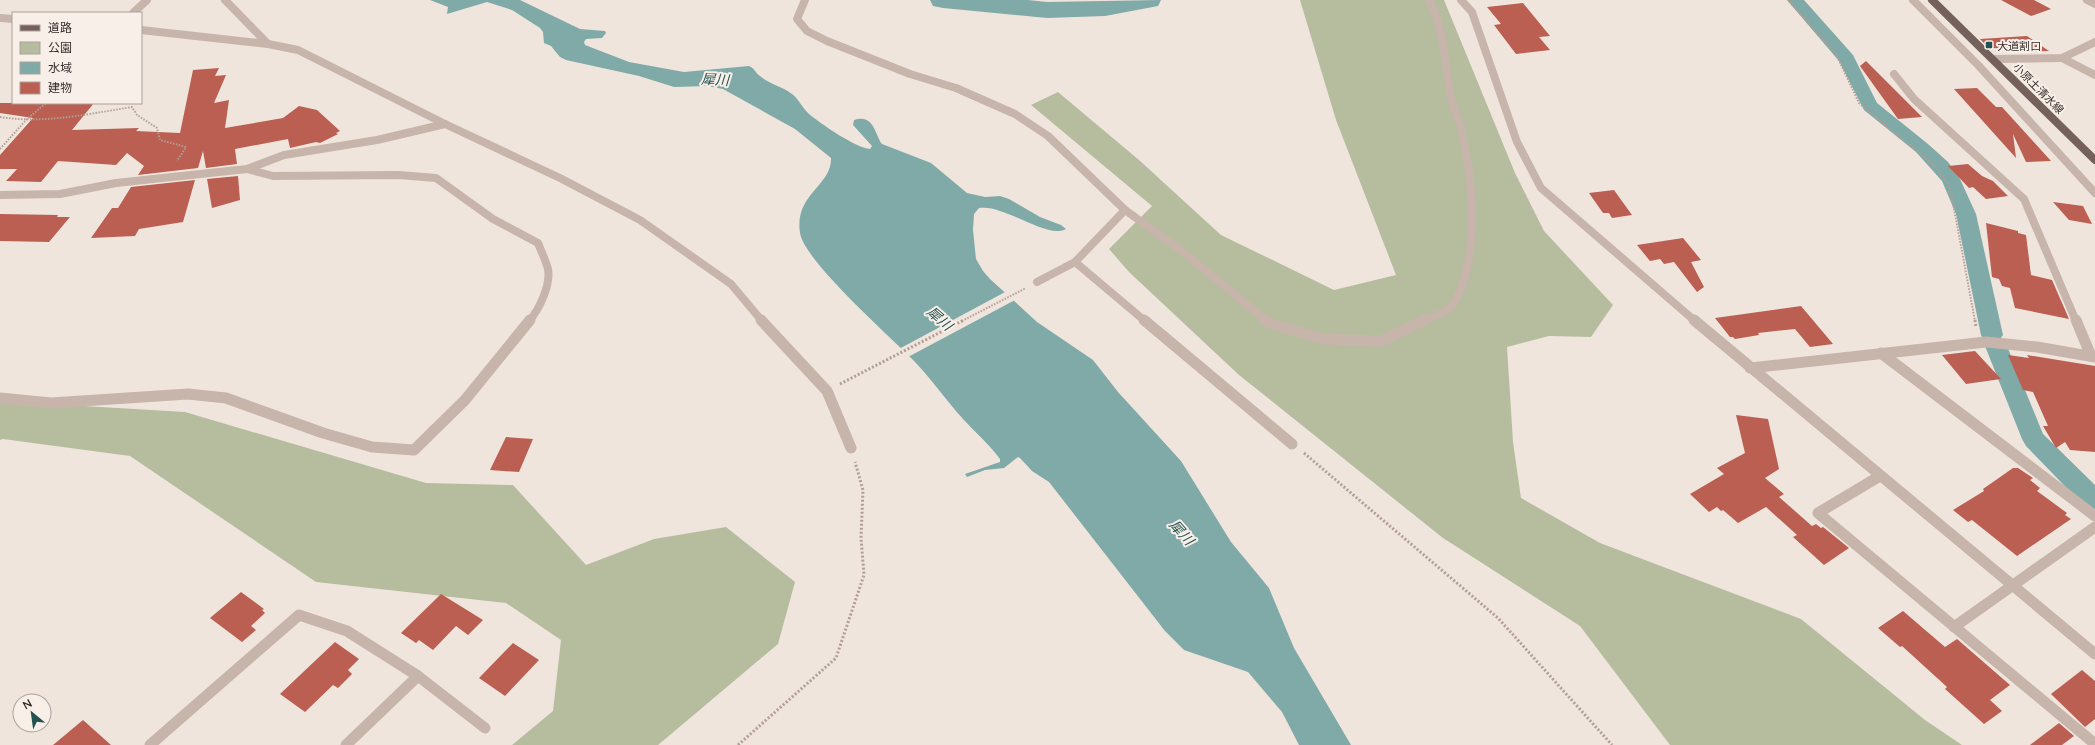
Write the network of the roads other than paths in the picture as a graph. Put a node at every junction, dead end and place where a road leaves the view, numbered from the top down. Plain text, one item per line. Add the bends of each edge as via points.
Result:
1 (147, 0) edge
2 (225, 0) edge
3 (1430, 0) edge
4 (1461, 0) edge
5 (1913, 0) edge
6 (1932, 0) edge
7 (2087, 0) edge
8 (803, 3) edge
9 (2095, 4) edge
10 (134, 12) edge
11 (0, 18) edge
12 (12, 19) edge
13 (142, 30) edge
14 (2095, 42) edge
15 (268, 44) junction
16 (2062, 58) junction
17 (1994, 59) junction
18 (1894, 74) dead end
19 (2095, 75) edge
20 (445, 124) junction
21 (2095, 160) edge
22 (247, 169) junction
23 (2095, 193) edge
24 (0, 195) edge
25 (1125, 210) junction
26 (1075, 262) junction
27 (1037, 282) road end
28 (1881, 353) junction
29 (2093, 356) edge
30 (1750, 368) junction
31 (0, 398) edge
32 (1292, 444) road end
33 (851, 448) road end
34 (1880, 476) junction
35 (2095, 516) edge
36 (2095, 527) edge
37 (2012, 585) junction
38 (1954, 627) junction
39 (2095, 654) edge
40 (418, 676) junction
41 (485, 728) dead end
42 (2095, 744) edge
43 (150, 745) edge
44 (346, 745) edge

1 - 10 street
2 - 15 street
3 - 25 street via 1436,13 1451,97 1461,128 1468,166 1472,216 1468,273 1451,307 1382,341 1322,339 1269,323 1182,251
4 - 30 street via 1472,12 1517,142 1541,188
5 - 23 street via 1978,65
6 - 17 main road, 小原土清水線
7 - 9 street
8 - 25 street via 797,19 807,31 852,52 956,88 1022,119 1048,136
11 - 12 street
13 - 15 street
14 - 16 street
15 - 20 street via 298,50
16 - 17 street
16 - 19 street
17 - 21 main road, 小原土清水線
18 - 29 street via 1914,99 2024,199
20 - 22 street via 377,140 284,155
20 - 33 street via 560,178 640,220 731,284 778,340 827,391
22 - 24 street via 116,183 60,194
22 - 31 street via 273,176 398,175 436,178 493,219 538,244 548,270 547,284 535,314 465,400 414,450 372,447 226,398 188,394 51,403
25 - 26 street
26 - 27 street
26 - 32 street
28 - 29 street via 1978,343 2037,347
28 - 30 street
28 - 35 street
30 - 34 street
34 - 37 street
34 - 38 street via 1818,513
36 - 37 street
37 - 38 street
37 - 39 street
38 - 42 street
40 - 41 street
40 - 43 street via 347,631 299,615
40 - 44 street

